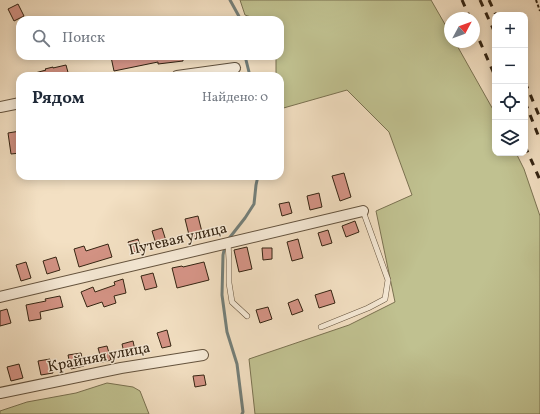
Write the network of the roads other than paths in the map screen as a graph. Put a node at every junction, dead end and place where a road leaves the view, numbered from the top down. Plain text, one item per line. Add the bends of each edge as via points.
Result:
1 (234, 68) dead end
2 (206, 72) edge
3 (16, 104) edge
4 (0, 107) edge
5 (363, 211) joint
6 (225, 244) junction
7 (0, 297) edge
8 (246, 316) dead end
9 (321, 327) dead end
10 (203, 355) dead end
11 (0, 393) edge

1 - 2 street
3 - 4 street
5 - 6 street, Путевая улица
5 - 9 lane via 388,280 385,299
6 - 7 street, Путевая улица
6 - 8 lane via 230,260 229,283 232,302
10 - 11 street, Крайняя улица via 120,368

